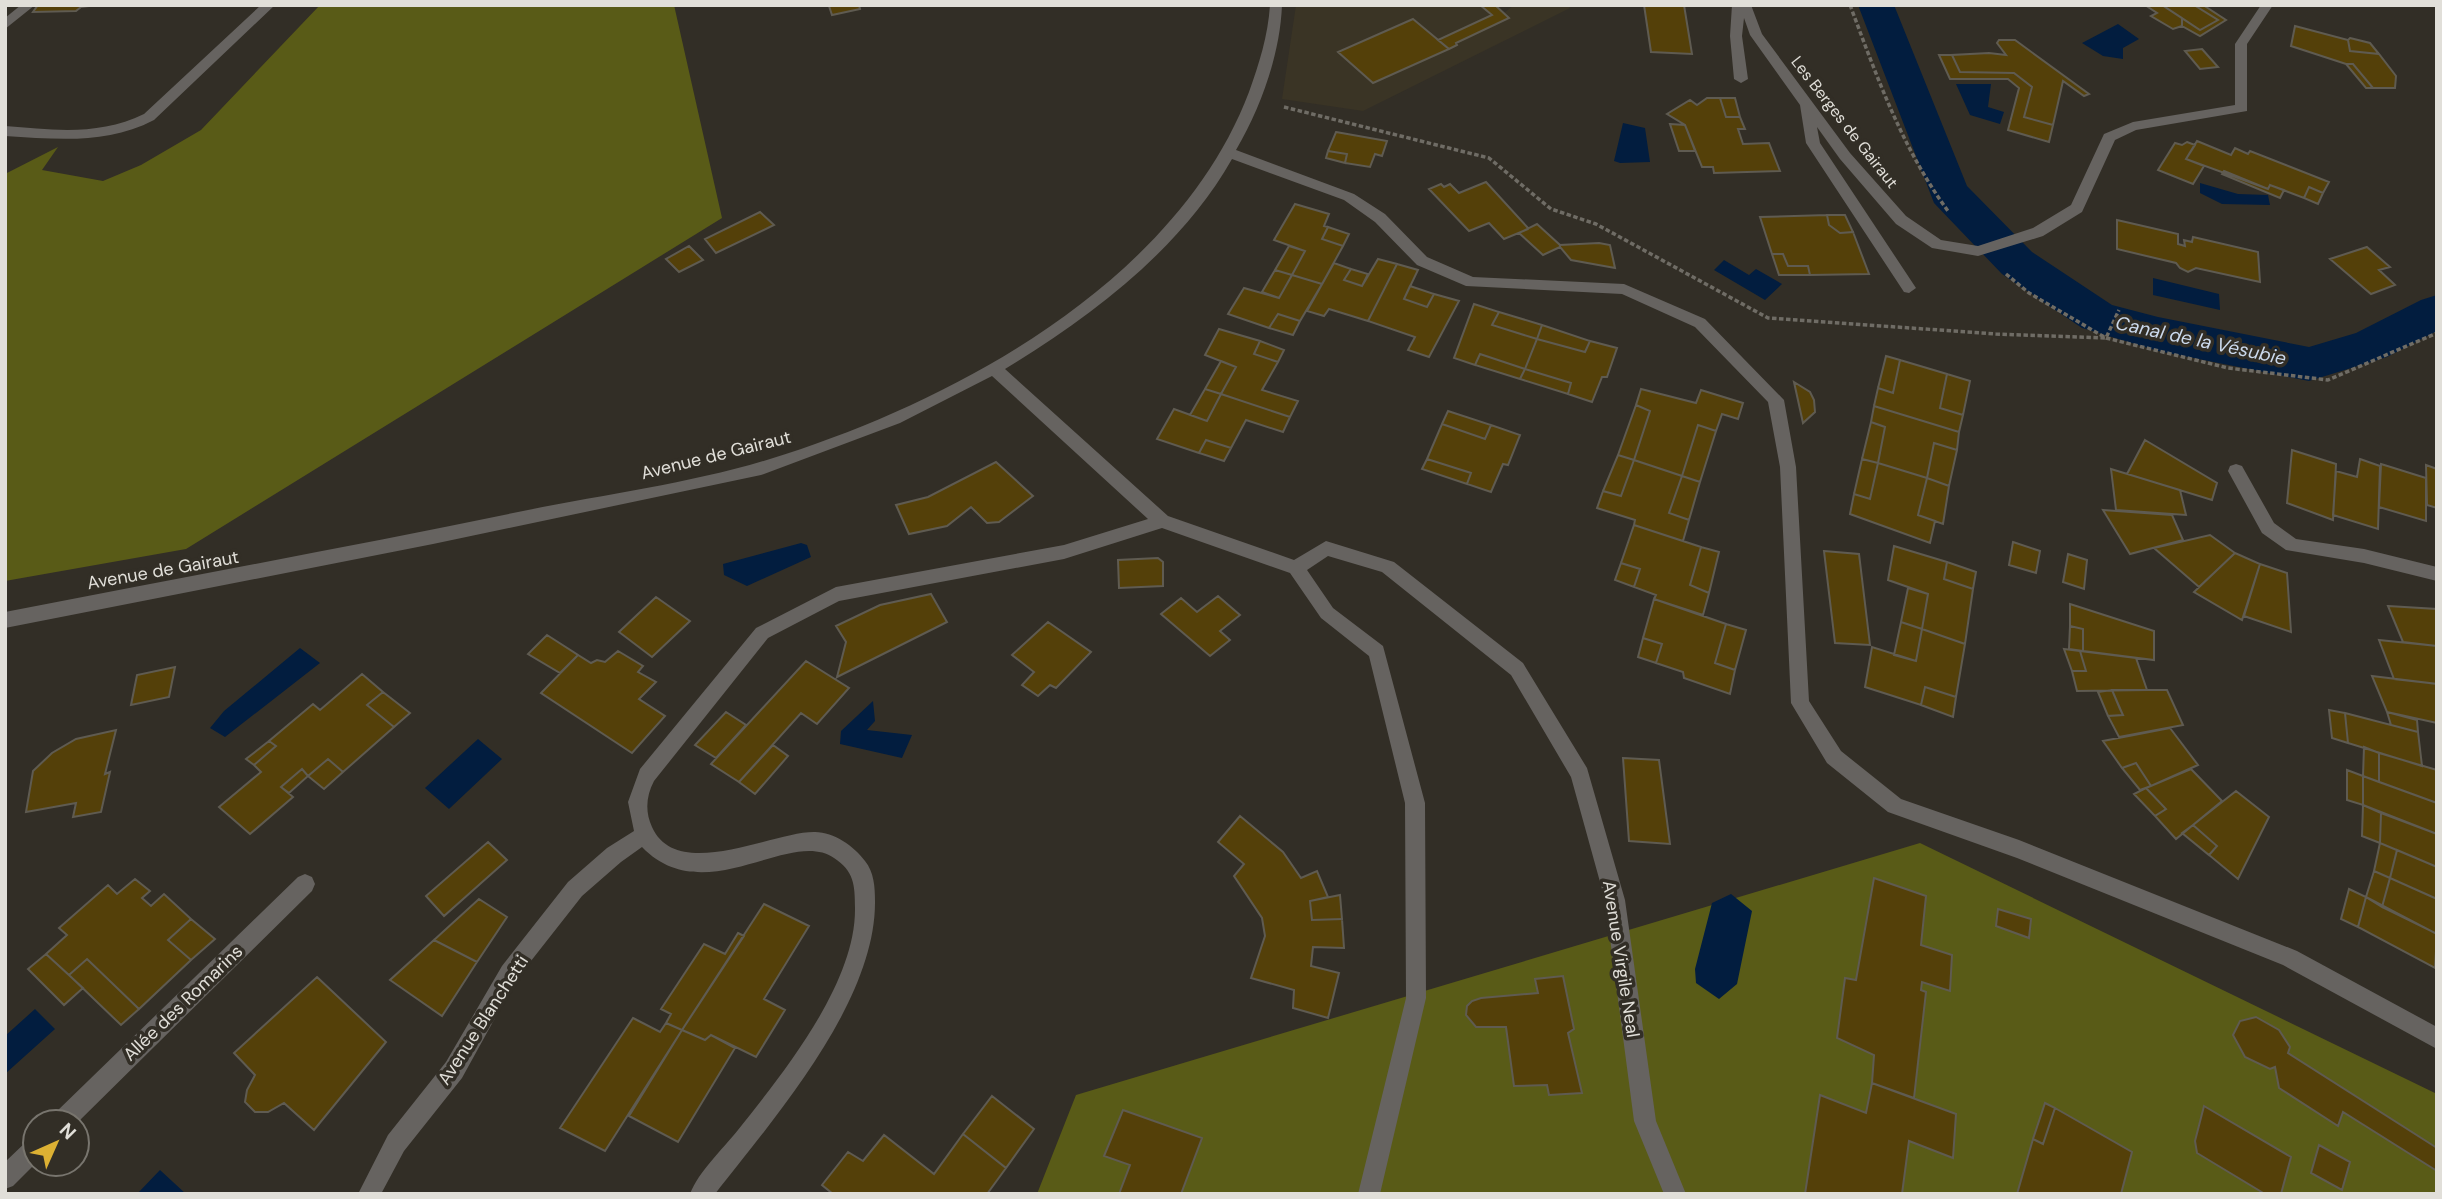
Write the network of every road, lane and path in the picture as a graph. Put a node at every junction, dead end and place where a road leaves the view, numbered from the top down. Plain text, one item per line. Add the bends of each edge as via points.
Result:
1 (29, 5) edge
2 (269, 5) edge
3 (1276, 5) edge
4 (1738, 5) edge
5 (1745, 5) edge
6 (1850, 5) edge
7 (2267, 5) edge
8 (5, 25) edge
9 (1741, 79) dead end
10 (1253, 99) junction
11 (1806, 103) junction
12 (5, 131) edge
13 (1230, 153) junction
14 (1980, 250) junction
15 (1909, 288) dead end
16 (2119, 310) dead end
17 (2437, 333) edge
18 (2106, 338) junction
19 (995, 369) junction
20 (2236, 471) dead end
21 (1162, 520) junction
22 (1296, 568) junction
23 (2437, 574) edge
24 (5, 620) edge
25 (645, 834) junction
26 (305, 884) dead end
27 (2437, 1040) edge
28 (76, 1108) edge
29 (21, 1163) edge
30 (5, 1178) edge
31 (369, 1194) edge
32 (701, 1194) edge
33 (1369, 1194) edge
34 (1675, 1194) edge

1 - 8 street
2 - 12 street via 149,117 132,127 88,136
3 - 10 street, Avenue de Gairaut via 1272,39
4 - 9 street
5 - 11 street, Les Berges de Gairaut via 1756,35
6 - 14 path via 1927,185
7 - 14 street via 2242,44 2242,108 2133,126 2109,136 2077,208 2038,232
10 - 13 street, Avenue de Gairaut
10 - 18 path via 1489,158 1551,209 1596,224 1768,318
11 - 14 street, Les Berges de Gairaut via 1900,220 1937,244
11 - 15 street via 1813,143
13 - 19 street, Avenue de Gairaut via 1198,201 1163,240 1064,323
13 - 27 street via 1349,197 1380,218 1422,261 1471,282 1624,289 1700,323 1776,400 1787,467 1800,703 1834,757 1895,806 2019,849 2290,958
14 - 18 path via 2029,293
16 - 18 path
17 - 18 path via 2328,380 2228,368
19 - 21 street
19 - 24 street, Avenue de Gairaut via 863,433 764,467 327,559
20 - 23 street via 2268,528 2292,544
21 - 22 street
21 - 25 street via 1064,552 836,594 762,633 637,792
22 - 33 street via 1327,613 1377,652 1415,803 1416,998
22 - 34 street, Avenue Virgile Neal via 1326,548 1388,567 1517,669 1531,692 1580,774 1615,900 1645,1121
25 - 31 street, Avenue Blanchetti via 575,889 509,973 454,1070 396,1143
25 - 32 street via 655,847 678,861 712,862 816,841 842,851 862,873 869,906 847,982 833,1011 800,1067
26 - 28 street, Allée des Romarins
29 - 30 street

